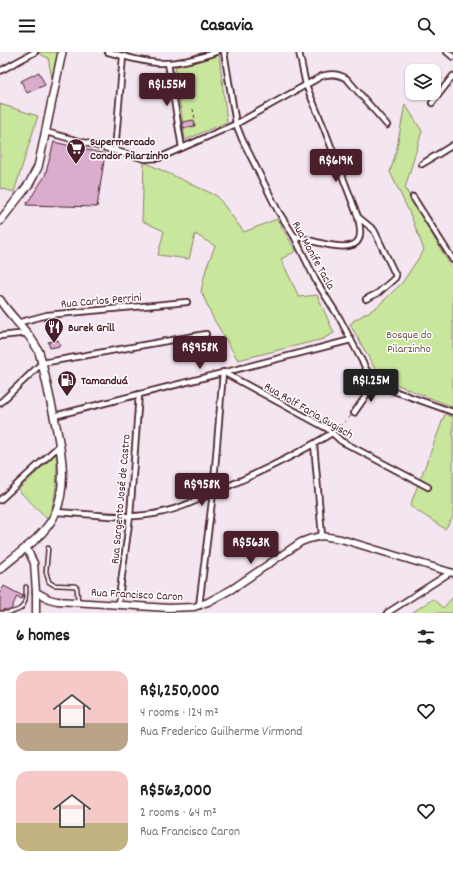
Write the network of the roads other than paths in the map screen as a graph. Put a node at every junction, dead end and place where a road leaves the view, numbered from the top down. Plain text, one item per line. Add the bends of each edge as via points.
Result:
1 (35, 52) edge
2 (62, 52) edge
3 (108, 52) edge
4 (214, 52) edge
5 (224, 52) edge
6 (299, 52) edge
7 (447, 52) edge
8 (123, 56) junction
9 (453, 57) edge
10 (168, 63) junction
11 (0, 71) edge
12 (453, 76) edge
13 (306, 85) junction
14 (432, 103) dead end
15 (236, 124) junction
16 (387, 125) dead end
17 (46, 132) junction
18 (453, 145) edge
19 (182, 148) junction
20 (115, 151) junction
21 (422, 164) dead end
22 (413, 197) dead end
23 (358, 217) junction
24 (0, 221) edge
25 (294, 236) junction
26 (453, 260) edge
27 (366, 299) dead end
28 (0, 300) edge
29 (187, 302) dead end
30 (17, 323) junction
31 (28, 333) junction
32 (206, 334) dead end
33 (0, 336) edge
34 (351, 340) junction
35 (42, 363) junction
36 (223, 372) junction
37 (374, 384) junction
38 (139, 394) junction
39 (0, 403) edge
40 (453, 412) edge
41 (354, 413) road end
42 (54, 416) junction
43 (332, 433) junction
44 (314, 444) junction
45 (60, 445) junction
46 (428, 487) dead end
47 (213, 493) junction
48 (0, 500) edge
49 (55, 512) junction
50 (130, 516) junction
51 (322, 536) junction
52 (26, 547) junction
53 (48, 548) dead end
54 (1, 566) edge
55 (452, 573) edge
56 (26, 586) dead end
57 (36, 592) junction
58 (78, 602) junction
59 (118, 605) junction
60 (199, 606) junction
61 (0, 613) edge
62 (36, 613) edge
63 (387, 613) edge

1 - 11 street
2 - 17 main road
3 - 8 street
4 - 10 street
5 - 15 street, Rua Manife Tacla
6 - 13 street
7 - 9 street
8 - 10 street
8 - 20 street
10 - 19 street
12 - 14 street
13 - 15 street
13 - 16 street via 326,74 342,76
13 - 23 street
15 - 19 street
15 - 25 street, Rua Manife Tacla via 278,211
17 - 20 street
17 - 24 main road via 38,167 22,194
18 - 21 street
19 - 20 street via 152,159
22 - 26 street
23 - 25 street via 359,239 352,246 338,246
23 - 27 street via 374,230 396,276 384,289
25 - 34 street, Rua Manife Tacla via 316,281
28 - 30 main road
29 - 30 street, Rua Carlos Perrini via 47,315
30 - 31 main road
31 - 33 street
31 - 35 main road via 36,345
32 - 35 street
34 - 36 street
34 - 37 street, Rua Manife Tacla
35 - 39 street
35 - 42 main road
36 - 38 street
36 - 43 street, Rua Rolf Faria Gugisch
36 - 47 street
37 - 40 street
37 - 41 street
38 - 42 street
38 - 50 street, Rua Sargento José de Castro
42 - 45 main road
43 - 44 street
43 - 46 street, Rua Rolf Faria Gugisch via 341,441
44 - 47 street
44 - 51 street
45 - 48 street
45 - 49 main road via 61,484
47 - 50 street via 168,511
47 - 60 street
49 - 50 street
49 - 52 main road via 45,528
50 - 59 street, Rua Sargento José de Castro
51 - 55 street, Rua Francisco Caron via 358,543
51 - 60 street, Rua Francisco Caron via 301,542 241,583
52 - 54 main road
52 - 57 street via 34,563
53 - 58 lane via 46,572 49,582 78,588
55 - 63 street
56 - 61 lane via 24,604 20,609 12,613
57 - 58 street, Rua Francisco Caron via 53,600
57 - 62 street
58 - 59 street, Rua Francisco Caron
59 - 60 street, Rua Francisco Caron via 180,608

